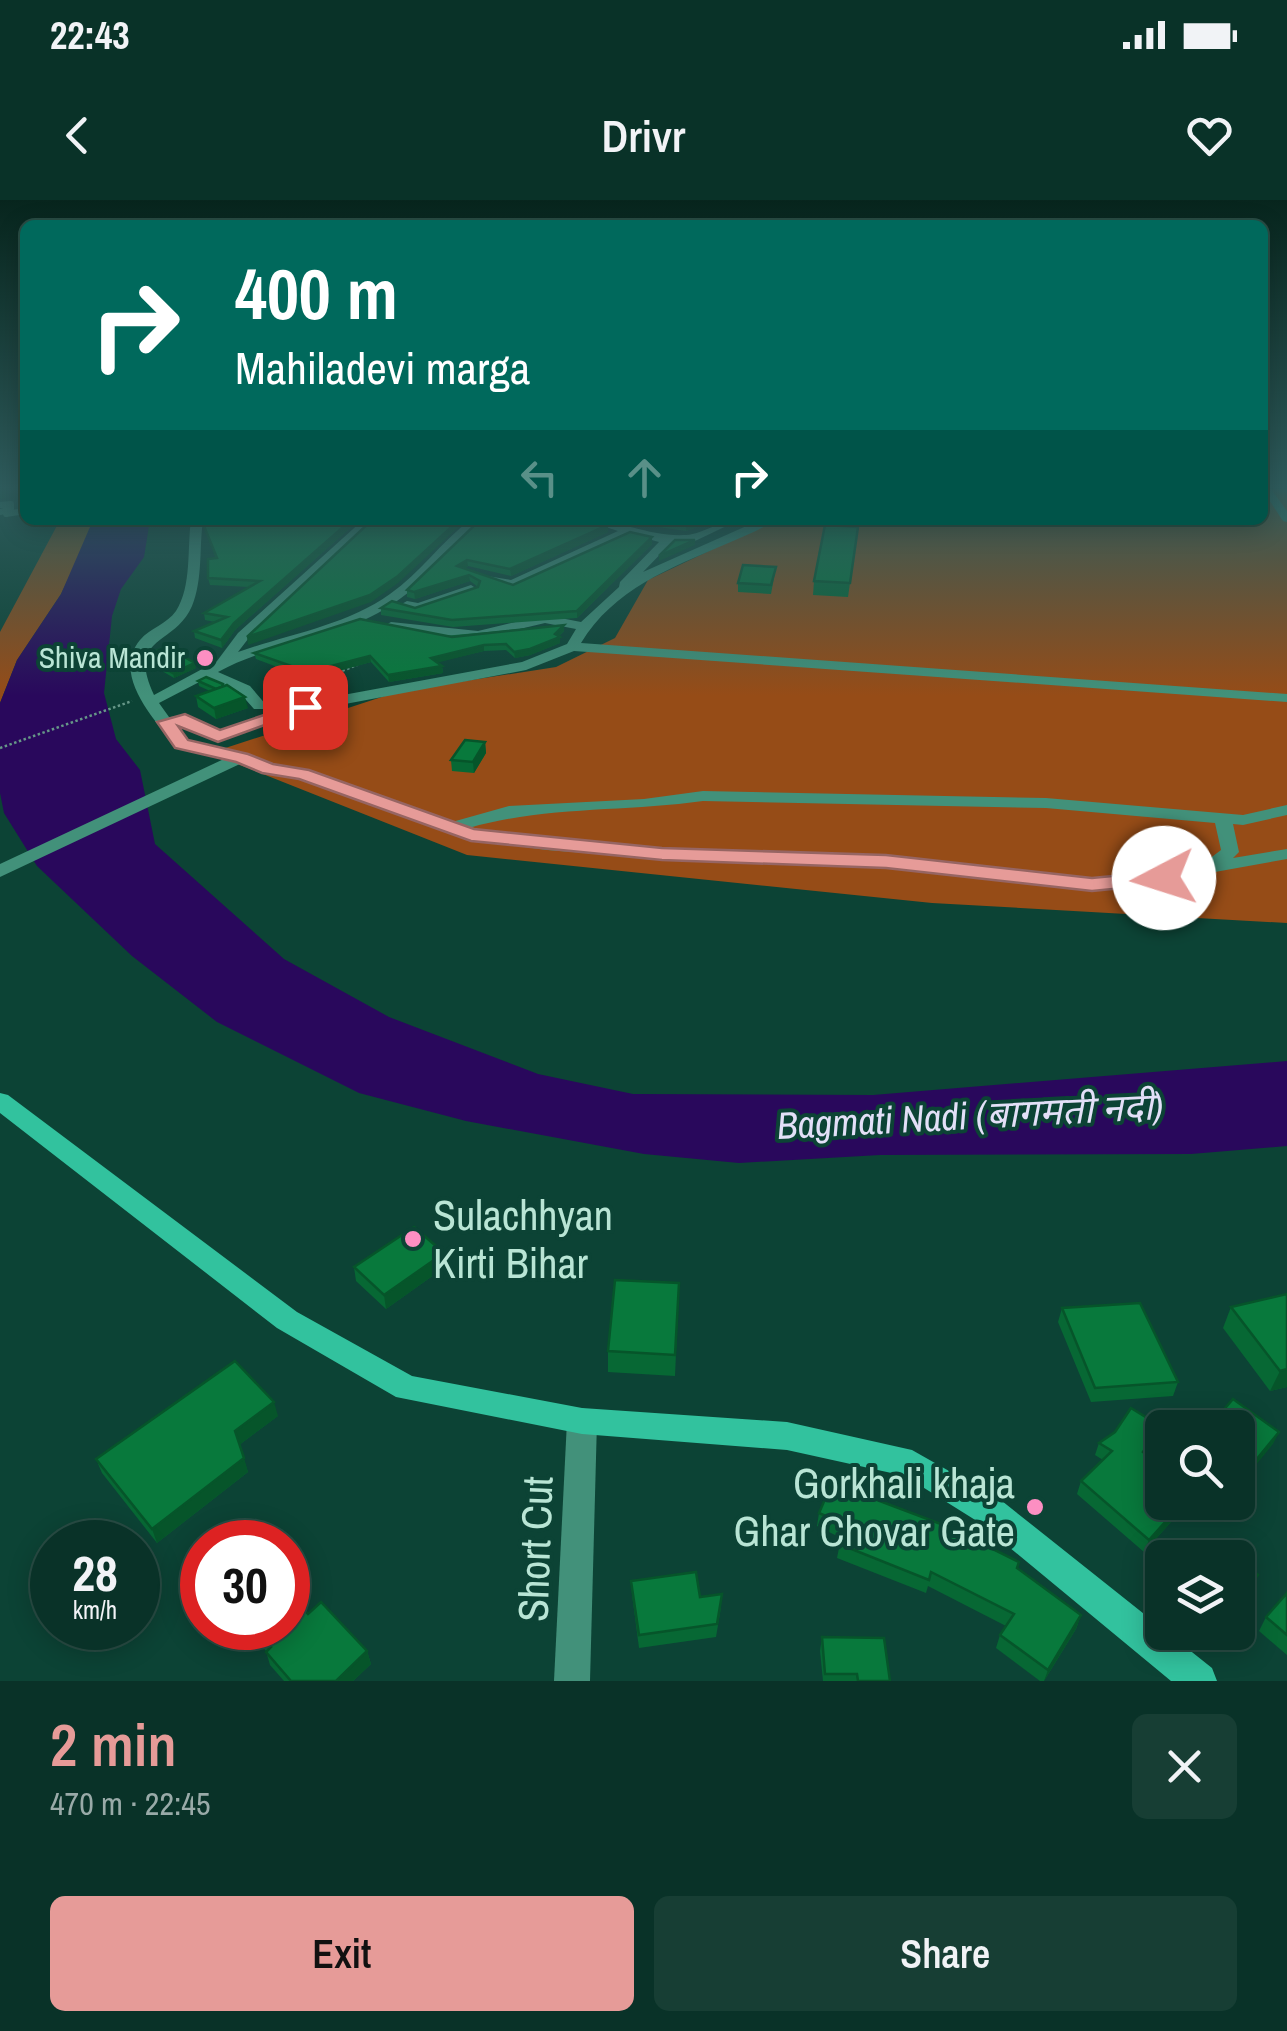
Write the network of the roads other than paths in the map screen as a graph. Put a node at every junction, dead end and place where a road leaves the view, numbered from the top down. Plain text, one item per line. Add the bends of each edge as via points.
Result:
1 (193, 558) edge
2 (328, 558) edge
3 (436, 558) edge
4 (568, 558) edge
5 (650, 558) edge
6 (684, 558) edge
7 (467, 574) edge
8 (624, 585) junction
9 (472, 589) edge
10 (391, 600) junction
11 (359, 616) junction
12 (581, 626) junction
13 (572, 647) junction
14 (223, 663) junction
15 (208, 674) junction
16 (148, 698) junction
17 (1287, 698) edge
18 (259, 706) dead end
19 (166, 722) junction
20 (242, 758) junction
21 (1287, 810) edge
22 (1223, 818) junction
23 (452, 828) junction
24 (1287, 854) edge
25 (1207, 868) junction
26 (0, 871) edge
27 (0, 1101) edge
28 (582, 1421) junction
29 (572, 1681) edge
30 (1199, 1681) edge

1 - 16 street via 183,611 142,645 136,659
2 - 14 street via 243,636
3 - 10 street
4 - 7 street via 512,584
5 - 8 street
6 - 8 street
8 - 12 street
9 - 10 street via 415,608
10 - 11 street
11 - 12 street via 402,629 467,634 546,619
11 - 14 street
12 - 13 street
13 - 17 street
13 - 19 street via 526,666 262,718 218,736 185,719
14 - 15 street
15 - 16 street
15 - 18 street via 240,686
16 - 19 street
19 - 20 street via 182,744
20 - 23 street
20 - 26 street
21 - 22 street
22 - 23 street via 1046,803 703,796 510,811
22 - 25 street via 1230,852
23 - 25 street via 547,845 886,861 1092,884 1201,874
24 - 25 street
27 - 28 main road via 287,1320 406,1388
28 - 29 street, Short Cut
28 - 30 main road via 787,1436 912,1464 991,1512

